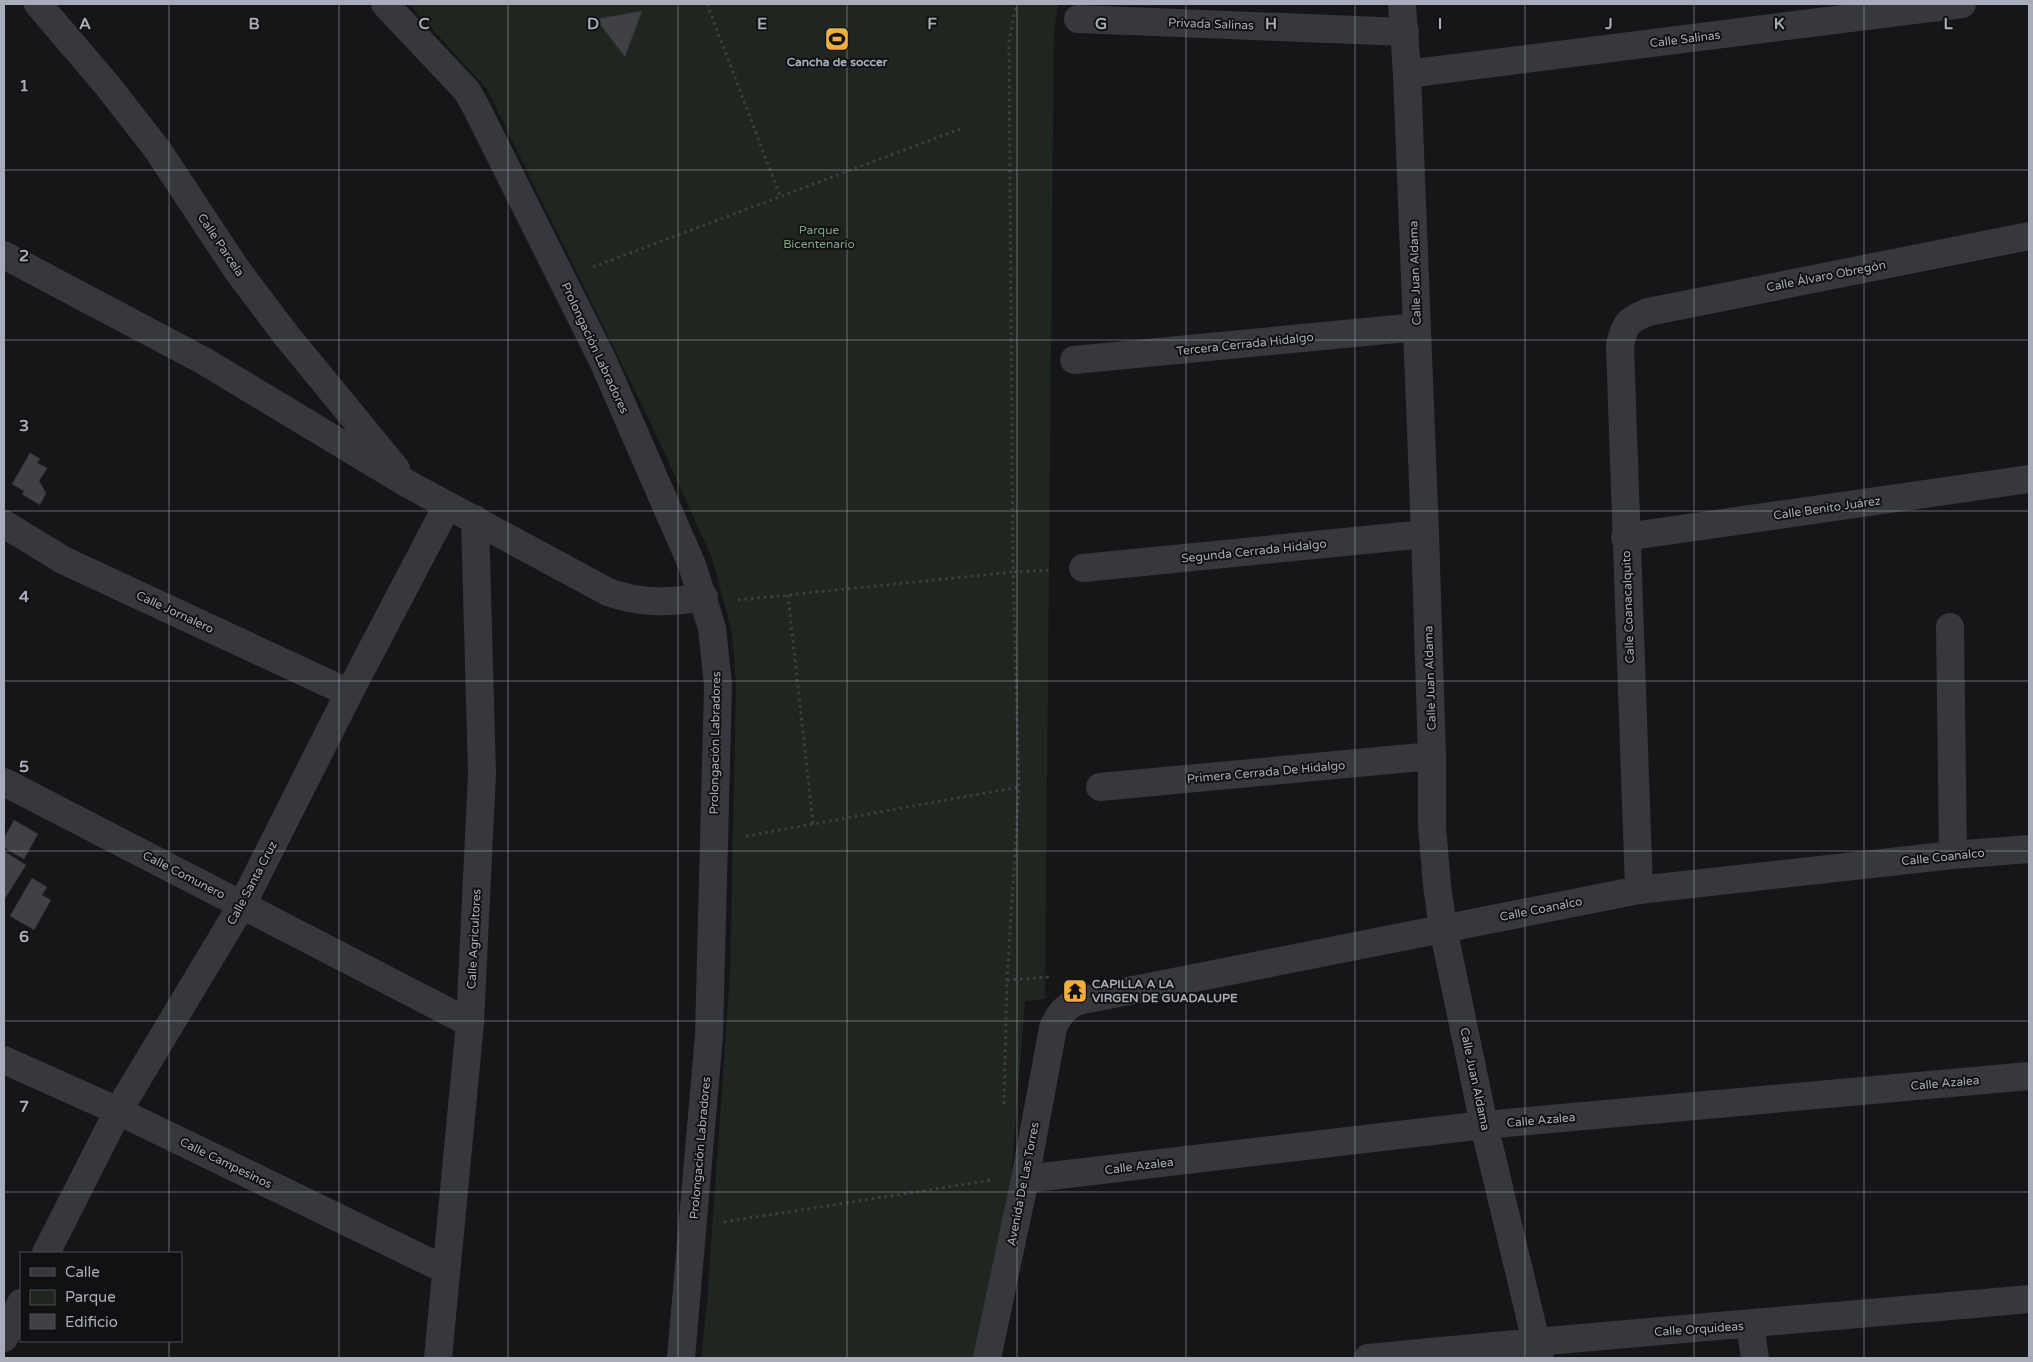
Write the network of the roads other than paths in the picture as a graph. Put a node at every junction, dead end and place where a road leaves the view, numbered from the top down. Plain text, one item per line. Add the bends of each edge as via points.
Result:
1 (38, 4) edge
2 (385, 4) edge
3 (1402, 4) edge
4 (1962, 4) edge
5 (1933, 6) edge
6 (1078, 19) dead end
7 (1405, 32) junction
8 (1407, 74) junction
9 (2029, 236) edge
10 (4, 255) edge
11 (1626, 324) joint
12 (1417, 327) junction
13 (1074, 360) dead end
14 (2029, 479) edge
15 (408, 484) junction
16 (447, 506) junction
17 (475, 519) junction
18 (4, 524) edge
19 (1425, 534) junction
20 (1625, 537) junction
21 (1083, 568) road end
22 (704, 598) junction
23 (1950, 627) dead end
24 (349, 693) junction
25 (1432, 756) junction
26 (4, 782) edge
27 (1100, 787) dead end
28 (2029, 849) edge
29 (1954, 855) junction
30 (1639, 890) junction
31 (242, 906) junction
32 (1443, 928) junction
33 (1062, 1012) joint
34 (470, 1023) junction
35 (4, 1060) edge
36 (2029, 1076) edge
37 (118, 1111) junction
38 (1484, 1125) junction
39 (1025, 1180) junction
40 (47, 1252) edge
41 (446, 1270) junction
42 (2029, 1299) edge
43 (20, 1305) edge
44 (1750, 1325) junction
45 (4, 1338) edge
46 (1538, 1350) edge
47 (438, 1358) edge
48 (681, 1358) edge
49 (987, 1358) edge
50 (1368, 1358) edge
51 (1755, 1358) edge

1 - 15 street, Calle Parcela via 157,149 237,270
2 - 22 street, Prolongación Labradores via 467,91 476,106 603,361
3 - 7 street, Calle Juan Aldama
4 - 5 street, Calle Salinas
5 - 8 street, Calle Salinas
6 - 7 street, Privada Salinas
7 - 8 street, Calle Juan Aldama
8 - 12 street, Calle Juan Aldama
9 - 11 street, Calle Álvaro Obregón via 1648,312
10 - 15 street via 204,361
11 - 20 street, Calle Coanacalquito via 1620,346
12 - 13 street, Tercera Cerrada Hidalgo
12 - 19 street, Calle Juan Aldama
14 - 20 street, Calle Benito Juárez
15 - 16 street
16 - 17 street
16 - 24 street, Calle Santa Cruz
17 - 22 street via 608,592 654,602
17 - 34 street, Calle Agricultores via 482,774
18 - 24 street, Calle Jornalero via 63,560
19 - 21 street, Segunda Cerrada Hidalgo
19 - 25 street, Calle Juan Aldama
20 - 30 street, Calle Coanacalquito
22 - 48 street, Prolongación Labradores via 712,628 718,685 709,1036
23 - 29 street
24 - 31 street, Calle Santa Cruz
25 - 27 street, Primera Cerrada De Hidalgo
25 - 32 street, Calle Juan Aldama via 1432,827
26 - 31 street, Calle Comunero
28 - 29 street, Calle Coanalco
29 - 30 street, Calle Coanalco
30 - 32 street, Calle Coanalco
31 - 34 street, Calle Comunero
31 - 37 street, Calle Santa Cruz
32 - 33 street, Calle Coanalco via 1078,1001
32 - 38 street, Calle Juan Aldama
33 - 39 street, Avenida De Las Torres via 1053,1028
34 - 41 street, Calle Agricultores
35 - 37 street, Calle Campesinos
36 - 38 street, Calle Azalea
37 - 40 street, Calle Santa Cruz
37 - 41 street, Calle Campesinos
38 - 39 street, Calle Azalea
38 - 46 street, Calle Juan Aldama
39 - 49 street, Avenida De Las Torres
41 - 47 street, Calle Agricultores
42 - 44 street, Calle Orquídeas
43 - 45 street
44 - 46 street, Calle Orquídeas
44 - 51 street
46 - 50 street, Calle Orquídeas

